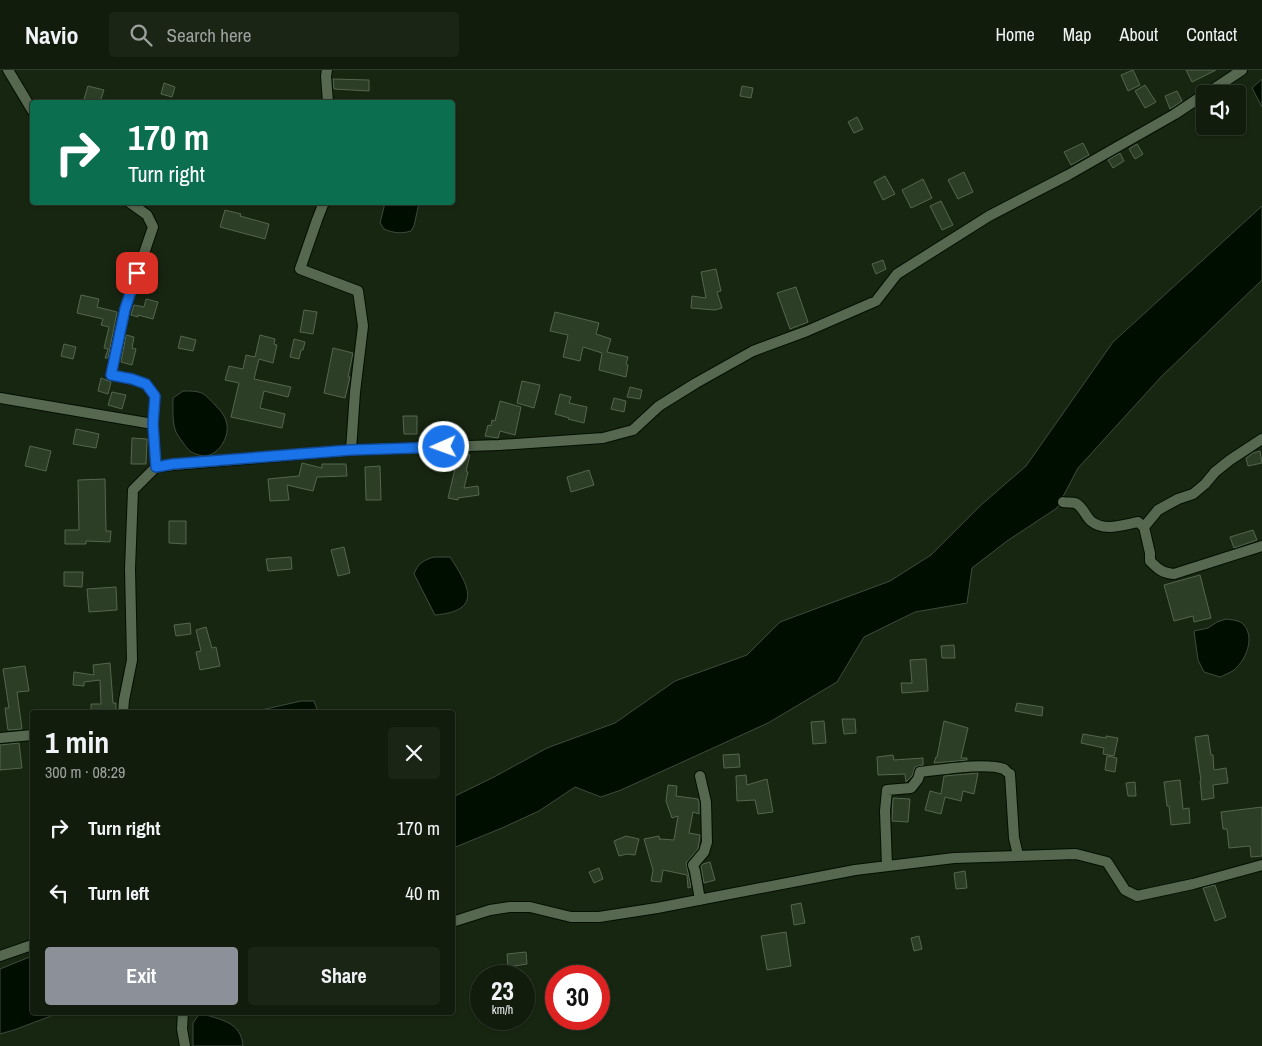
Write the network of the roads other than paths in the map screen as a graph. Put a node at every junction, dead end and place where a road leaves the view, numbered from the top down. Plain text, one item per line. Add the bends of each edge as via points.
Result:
1 (8, 70) edge
2 (327, 70) edge
3 (1242, 70) edge
4 (1219, 85) edge
5 (328, 100) edge
6 (1196, 100) edge
7 (30, 107) edge
8 (133, 205) edge
9 (323, 205) edge
10 (0, 398) edge
11 (153, 424) junction
12 (1262, 439) edge
13 (351, 450) junction
14 (156, 467) junction
15 (1063, 502) dead end
16 (1144, 528) junction
17 (1262, 546) edge
18 (124, 710) edge
19 (30, 735) edge
20 (0, 738) edge
21 (700, 776) dead end
22 (1018, 855) junction
23 (1262, 865) edge
24 (887, 866) junction
25 (700, 900) junction
26 (455, 921) edge
27 (30, 946) edge
28 (0, 956) edge
29 (183, 1015) edge
30 (184, 1046) edge

1 - 7 street
2 - 5 street
3 - 4 street
6 - 13 street via 1068,175 989,216 897,274 876,301 753,351 659,406 633,430 604,438
8 - 11 street via 147,215 152,227 125,309 111,375 146,384 155,396
9 - 13 street via 300,269 358,292 363,326
10 - 11 street
11 - 14 street
12 - 16 street via 1215,472 1194,494 1158,510
13 - 14 street
14 - 18 street via 133,490 130,569 132,660
15 - 16 street via 1075,504 1092,522 1102,526 1138,522
16 - 17 street via 1150,561 1166,573 1174,574
19 - 20 street
21 - 25 street via 706,802 707,842 704,852 692,865
22 - 23 street via 1076,854 1107,862 1125,890 1137,896
22 - 24 street
22 - 24 street via 1010,774 987,767 961,768 920,772 911,788 887,790
24 - 25 street
25 - 26 street via 599,917 571,918 530,907 510,907
27 - 28 street
29 - 30 street

